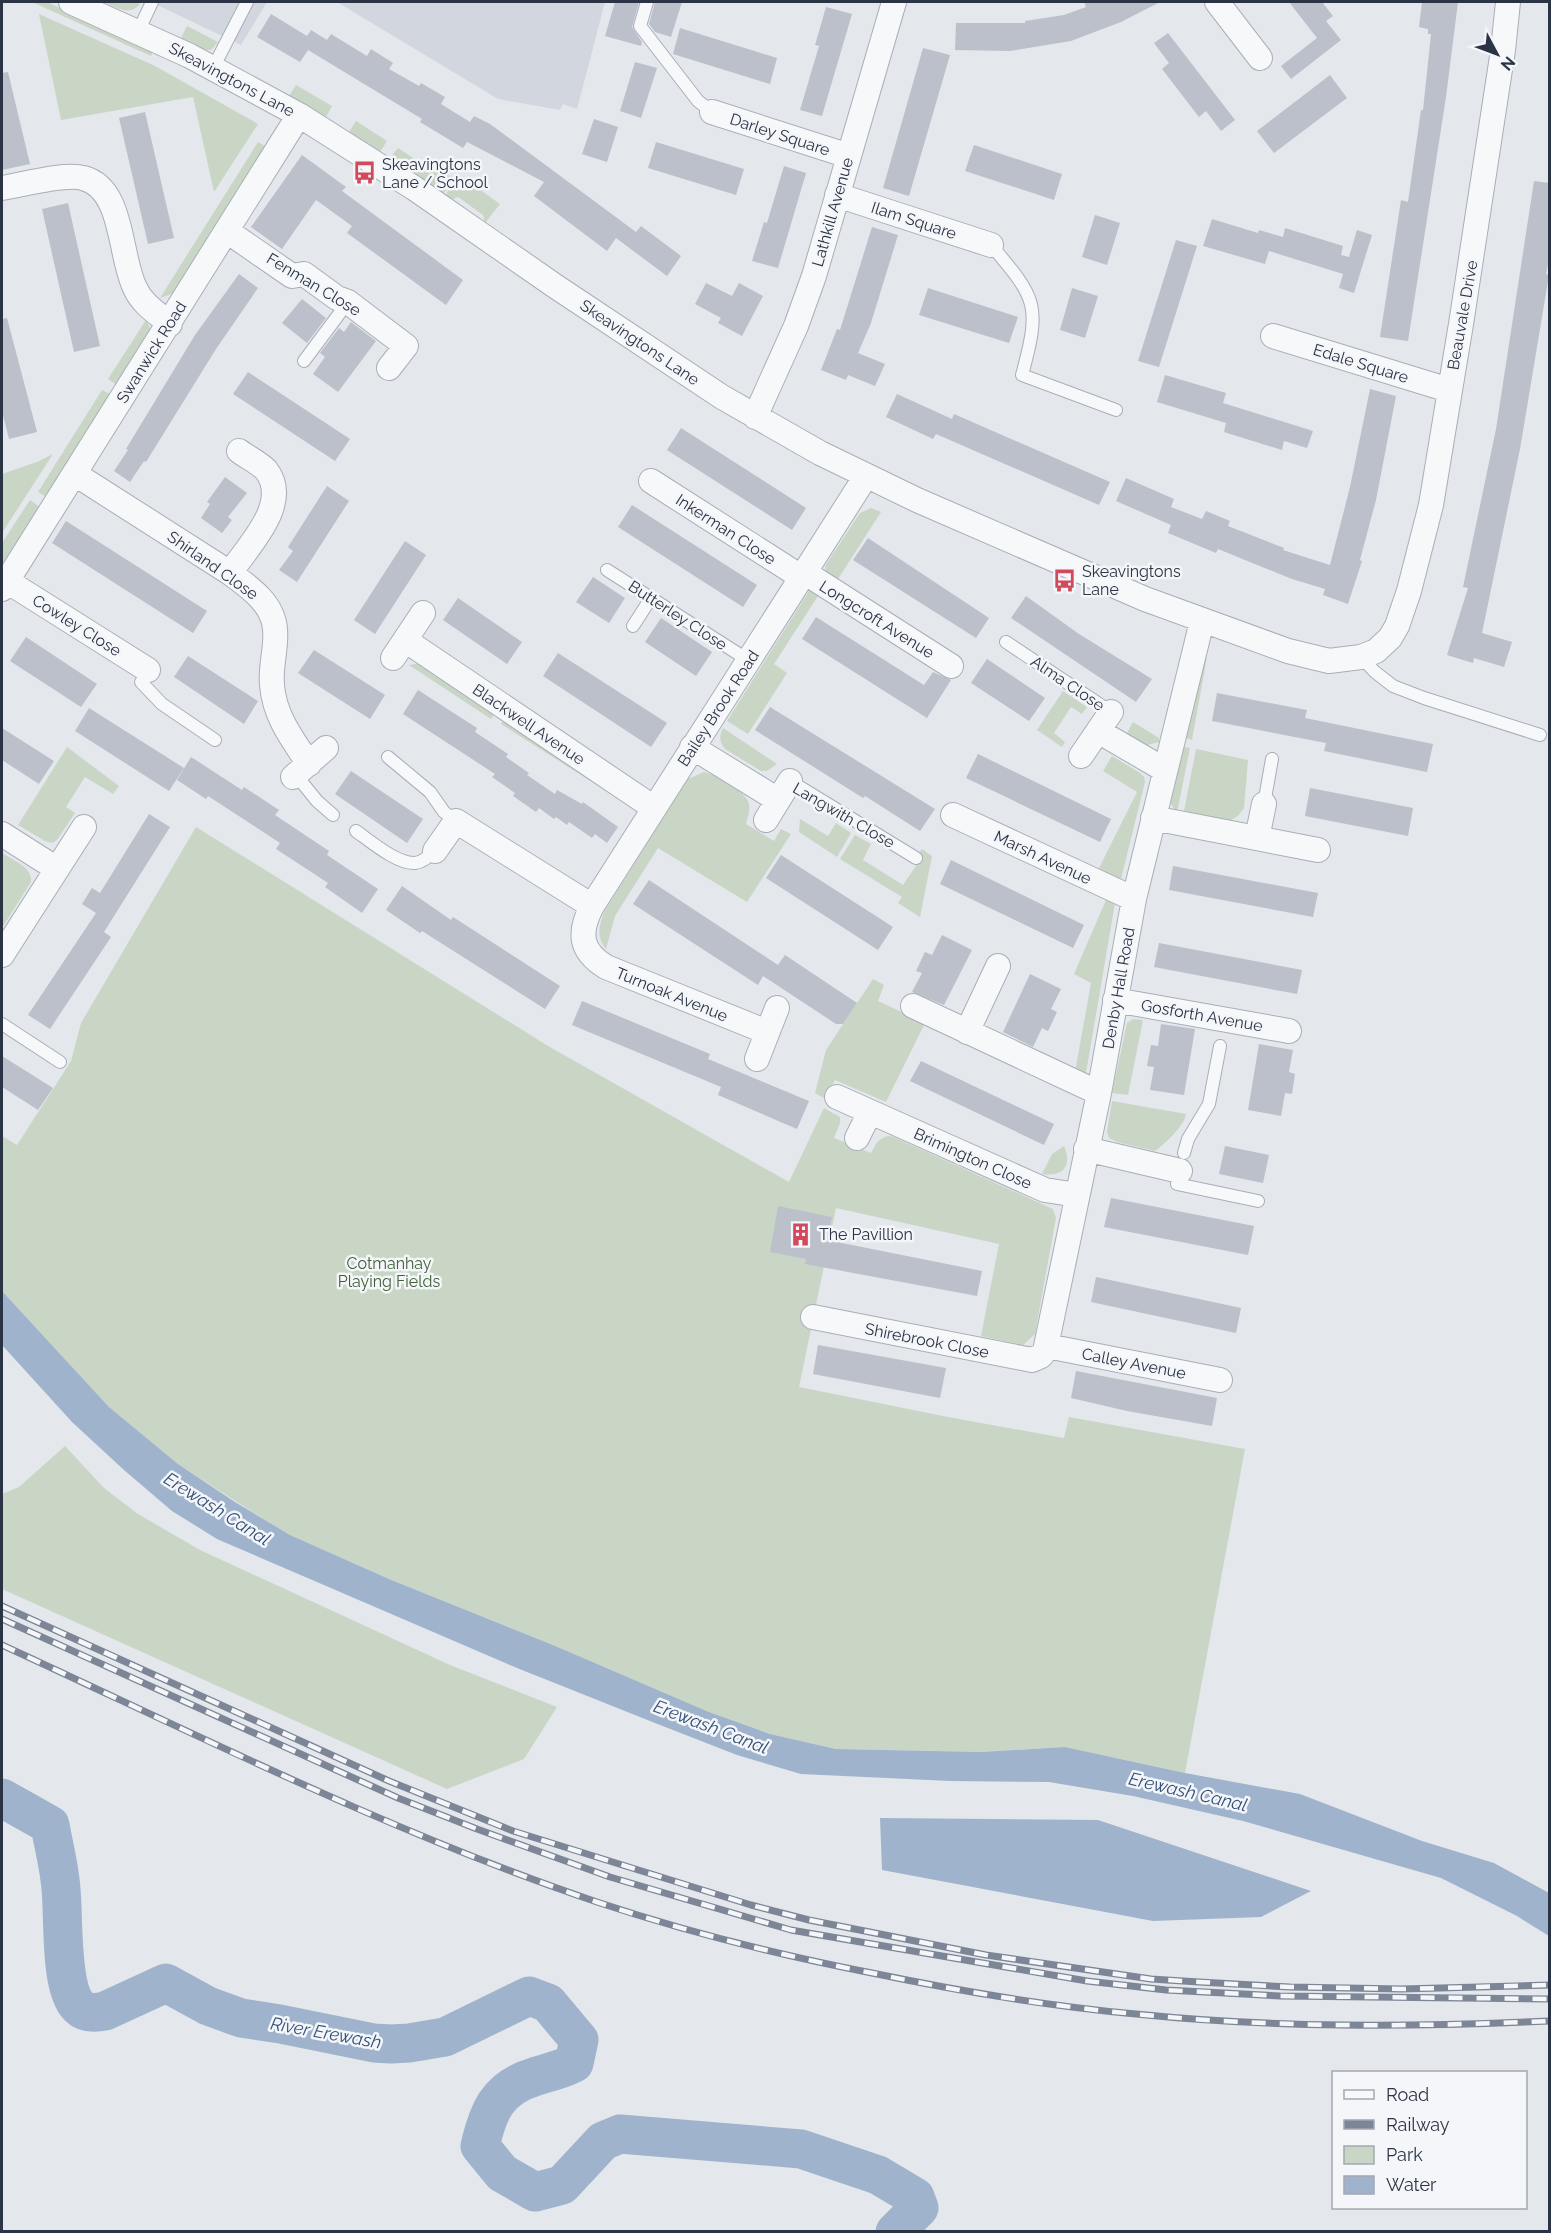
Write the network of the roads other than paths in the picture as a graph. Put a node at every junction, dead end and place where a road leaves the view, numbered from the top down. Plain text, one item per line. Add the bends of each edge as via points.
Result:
1 (71, 2) edge
2 (152, 2) edge
3 (247, 2) edge
4 (647, 2) edge
5 (894, 2) edge
6 (1216, 2) edge
7 (1508, 2) edge
8 (138, 32) junction
9 (1260, 58) dead end
10 (213, 68) junction
11 (712, 112) joint
12 (299, 115) junction
13 (849, 156) junction
14 (2, 188) edge
15 (837, 195) junction
16 (227, 231) junction
17 (991, 244) joint
18 (348, 302) junction
19 (170, 324) junction
20 (1273, 336) dead end
21 (304, 361) dead end
22 (389, 368) dead end
23 (1449, 390) junction
24 (1116, 410) dead end
25 (755, 417) junction
26 (239, 451) dead end
27 (75, 474) junction
28 (866, 476) junction
29 (651, 481) dead end
30 (607, 570) dead end
31 (230, 573) junction
32 (802, 575) junction
33 (3, 582) edge
34 (651, 597) junction
35 (423, 613) dead end
36 (1202, 621) junction
37 (633, 626) dead end
38 (1397, 626) joint
39 (1006, 642) dead end
40 (1362, 657) junction
41 (748, 660) junction
42 (951, 666) dead end
43 (149, 669) joint
44 (1104, 721) junction
45 (1540, 735) dead end
46 (215, 740) dead end
47 (692, 747) junction
48 (1081, 756) dead end
49 (388, 757) dead end
50 (1272, 759) dead end
51 (306, 766) joint
52 (1165, 770) junction
53 (778, 800) joint
54 (1264, 804) joint
55 (654, 808) junction
56 (333, 815) dead end
57 (953, 815) dead end
58 (1153, 818) junction
59 (456, 821) junction
60 (84, 827) dead end
61 (356, 831) dead end
62 (2, 834) edge
63 (1257, 838) junction
64 (1318, 850) dead end
65 (435, 851) joint
66 (916, 858) dead end
67 (57, 869) junction
68 (1134, 899) junction
69 (592, 906) junction
70 (585, 944) joint
71 (2, 955) edge
72 (999, 966) dead end
73 (1115, 1000) junction
74 (913, 1006) dead end
75 (777, 1008) dead end
76 (2, 1024) edge
77 (1289, 1031) dead end
78 (767, 1032) junction
79 (967, 1032) junction
80 (1220, 1046) dead end
81 (757, 1059) dead end
82 (60, 1062) dead end
83 (1099, 1093) junction
84 (837, 1097) dead end
85 (870, 1112) junction
86 (857, 1138) dead end
87 (1086, 1149) junction
88 (1179, 1174) junction
89 (1077, 1195) junction
90 (1258, 1201) dead end
91 (813, 1317) dead end
92 (1044, 1351) junction
93 (1220, 1380) dead end

1 - 8 street, Skeavingtons Lane
2 - 8 lane
3 - 10 lane
4 - 11 lane via 640,26 698,101
5 - 13 street, Lathkill Avenue
6 - 9 street
7 - 23 street, Beauvale Drive via 1473,256
8 - 10 street, Skeavingtons Lane
10 - 12 street, Skeavingtons Lane
11 - 13 street, Darley Square
12 - 16 street, Swanwick Road
12 - 25 street, Skeavingtons Lane
13 - 15 street, Lathkill Avenue
14 - 19 street via 71,177 96,184 110,198 134,288 144,303
15 - 17 street, Ilam Square
15 - 25 street, Lathkill Avenue via 804,303
16 - 18 street, Fenman Close via 292,276 304,274
16 - 19 street, Swanwick Road
17 - 24 lane via 1020,279 1032,303 1033,336 1022,375
18 - 21 lane
18 - 22 street, Fenman Close via 406,346
19 - 27 street, Swanwick Road
20 - 23 street, Edale Square
23 - 38 street, Beauvale Drive via 1431,505
25 - 28 street, Skeavingtons Lane
26 - 31 street via 265,469 275,496 268,518
27 - 31 street, Shirland Close
27 - 33 street, Swanwick Road
28 - 32 street, Bailey Brook Road
28 - 36 street, Skeavingtons Lane
29 - 32 street, Inkerman Close
30 - 34 lane, Butterley Close
31 - 51 street, Shirland Close via 262,599 272,616 272,686 283,724
32 - 41 street, Bailey Brook Road
32 - 42 street, Longcroft Avenue
33 - 43 street, Cowley Close
34 - 37 lane
34 - 41 lane, Butterley Close
35 - 55 street, Blackwell Avenue via 399,649
36 - 40 street, Skeavingtons Lane via 1329,661
36 - 52 street, Denby Hall Road
38 - 40 street, Skeavingtons Lane via 1376,651
39 - 44 lane, Alma Close
40 - 45 lane via 1393,686
41 - 47 street, Bailey Brook Road
43 - 46 lane, Cowley Close via 162,704
44 - 48 street, Alma Close
44 - 52 street, Alma Close
47 - 53 street, Langwith Close
47 - 55 street, Bailey Brook Road
49 - 59 lane via 430,792
50 - 54 lane
51 - 56 lane via 317,801
52 - 58 street, Denby Hall Road
53 - 66 lane, Langwith Close
54 - 63 street
55 - 69 street, Bailey Brook Road
57 - 68 street, Marsh Avenue
58 - 63 street
58 - 68 street, Denby Hall Road
59 - 65 street
59 - 69 street
60 - 67 street
61 - 65 lane via 404,861 415,863
62 - 67 street
63 - 64 street
67 - 71 street
68 - 73 street, Denby Hall Road
69 - 70 street, Bailey Brook Road via 582,930
70 - 78 street, Turnoak Avenue via 590,955 606,967
72 - 79 street
73 - 77 street, Gosforth Avenue
73 - 83 street, Denby Hall Road
74 - 79 street
75 - 78 street
76 - 82 lane
78 - 81 street
79 - 83 street
80 - 88 lane via 1209,1104 1188,1139
83 - 87 street, Denby Hall Road
84 - 85 street, Brimington Close
85 - 86 street
85 - 89 street, Brimington Close via 1045,1190
87 - 88 street
87 - 89 street, Denby Hall Road
88 - 90 lane
89 - 92 street, Denby Hall Road
91 - 92 street, Shirebrook Close via 1032,1360
92 - 93 street, Calley Avenue

